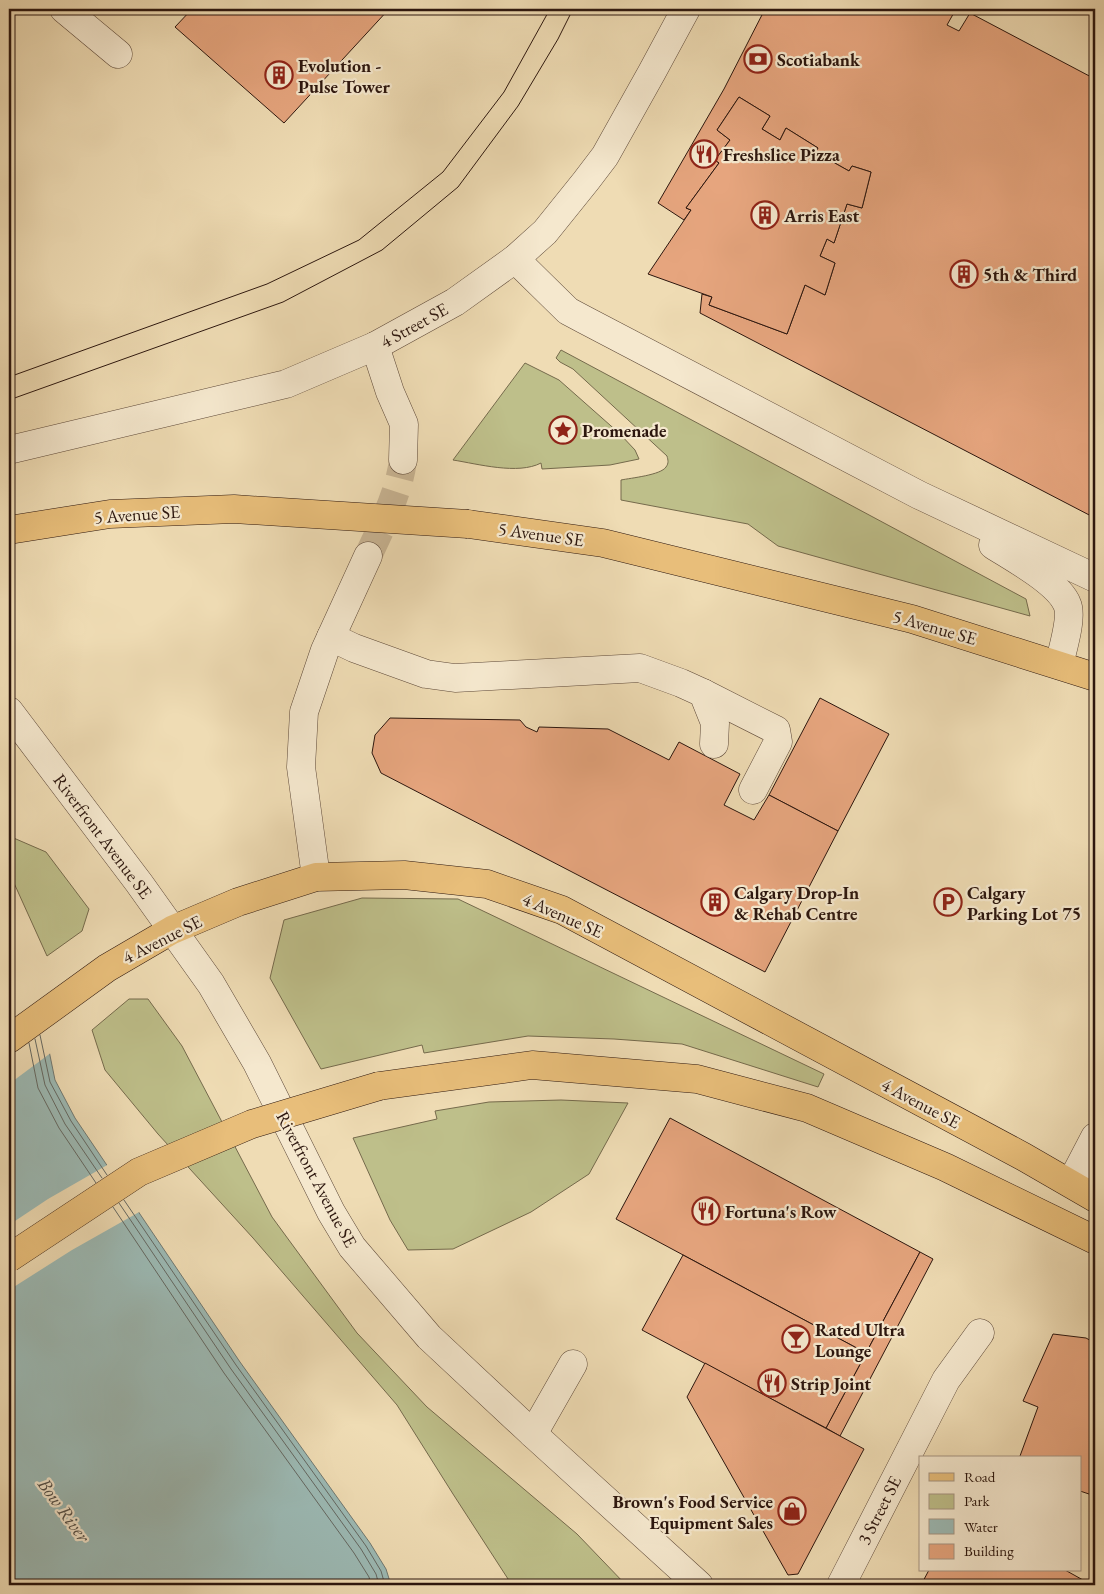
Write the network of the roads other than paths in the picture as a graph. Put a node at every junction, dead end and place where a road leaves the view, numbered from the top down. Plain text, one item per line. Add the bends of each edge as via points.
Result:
1 (64, 9) edge
2 (686, 9) edge
3 (118, 54) dead end
4 (515, 259) junction
5 (375, 346) junction
6 (9, 450) edge
7 (403, 460) tunnel mouth
8 (919, 494) junction
9 (9, 530) edge
10 (368, 556) tunnel mouth
11 (1095, 578) edge
12 (331, 637) junction
13 (1059, 665) junction
14 (1095, 677) edge
15 (703, 693) junction
16 (9, 711) edge
17 (714, 744) dead end
18 (753, 790) dead end
19 (316, 877) junction
20 (172, 930) junction
21 (9, 1039) edge
22 (1095, 1136) edge
23 (1071, 1183) junction
24 (1095, 1198) edge
25 (1095, 1240) edge
26 (9, 1258) edge
27 (980, 1333) dead end
28 (573, 1364) dead end
29 (533, 1434) junction
30 (699, 1585) edge
31 (841, 1585) edge

1 - 3 street
2 - 4 street, 4 Street SE via 605,156 544,232
4 - 5 street, 4 Street SE via 455,302
4 - 8 street via 568,311
5 - 6 street, 4 Street SE via 286,384
5 - 7 street via 404,424
8 - 11 street
8 - 13 street via 1052,584 1068,605 1068,629
9 - 13 main road, 5 Avenue SE, bridge via 110,514 234,509 468,524 603,543 912,619
10 - 12 street
12 - 15 street via 426,674 454,678 640,668
12 - 19 street via 304,712 301,767
13 - 14 main road, 5 Avenue SE
15 - 17 street via 715,723
15 - 18 street via 776,730 778,742
16 - 20 street, Riverfront Avenue SE
19 - 20 main road, 4 Avenue SE via 238,902
19 - 23 main road, 4 Avenue SE via 404,875 487,884 562,910
20 - 21 main road, 4 Avenue SE via 107,968
20 - 29 street, Riverfront Avenue SE via 211,984 257,1063 331,1212 352,1247 429,1337
22 - 23 street
23 - 24 main road, 4 Avenue SE
25 - 26 main road, bridge via 944,1167 807,1108 697,1079 532,1065 379,1086 252,1124 139,1172
27 - 31 street, 3 Street SE via 946,1380
28 - 29 street
29 - 30 street, Riverfront Avenue SE

